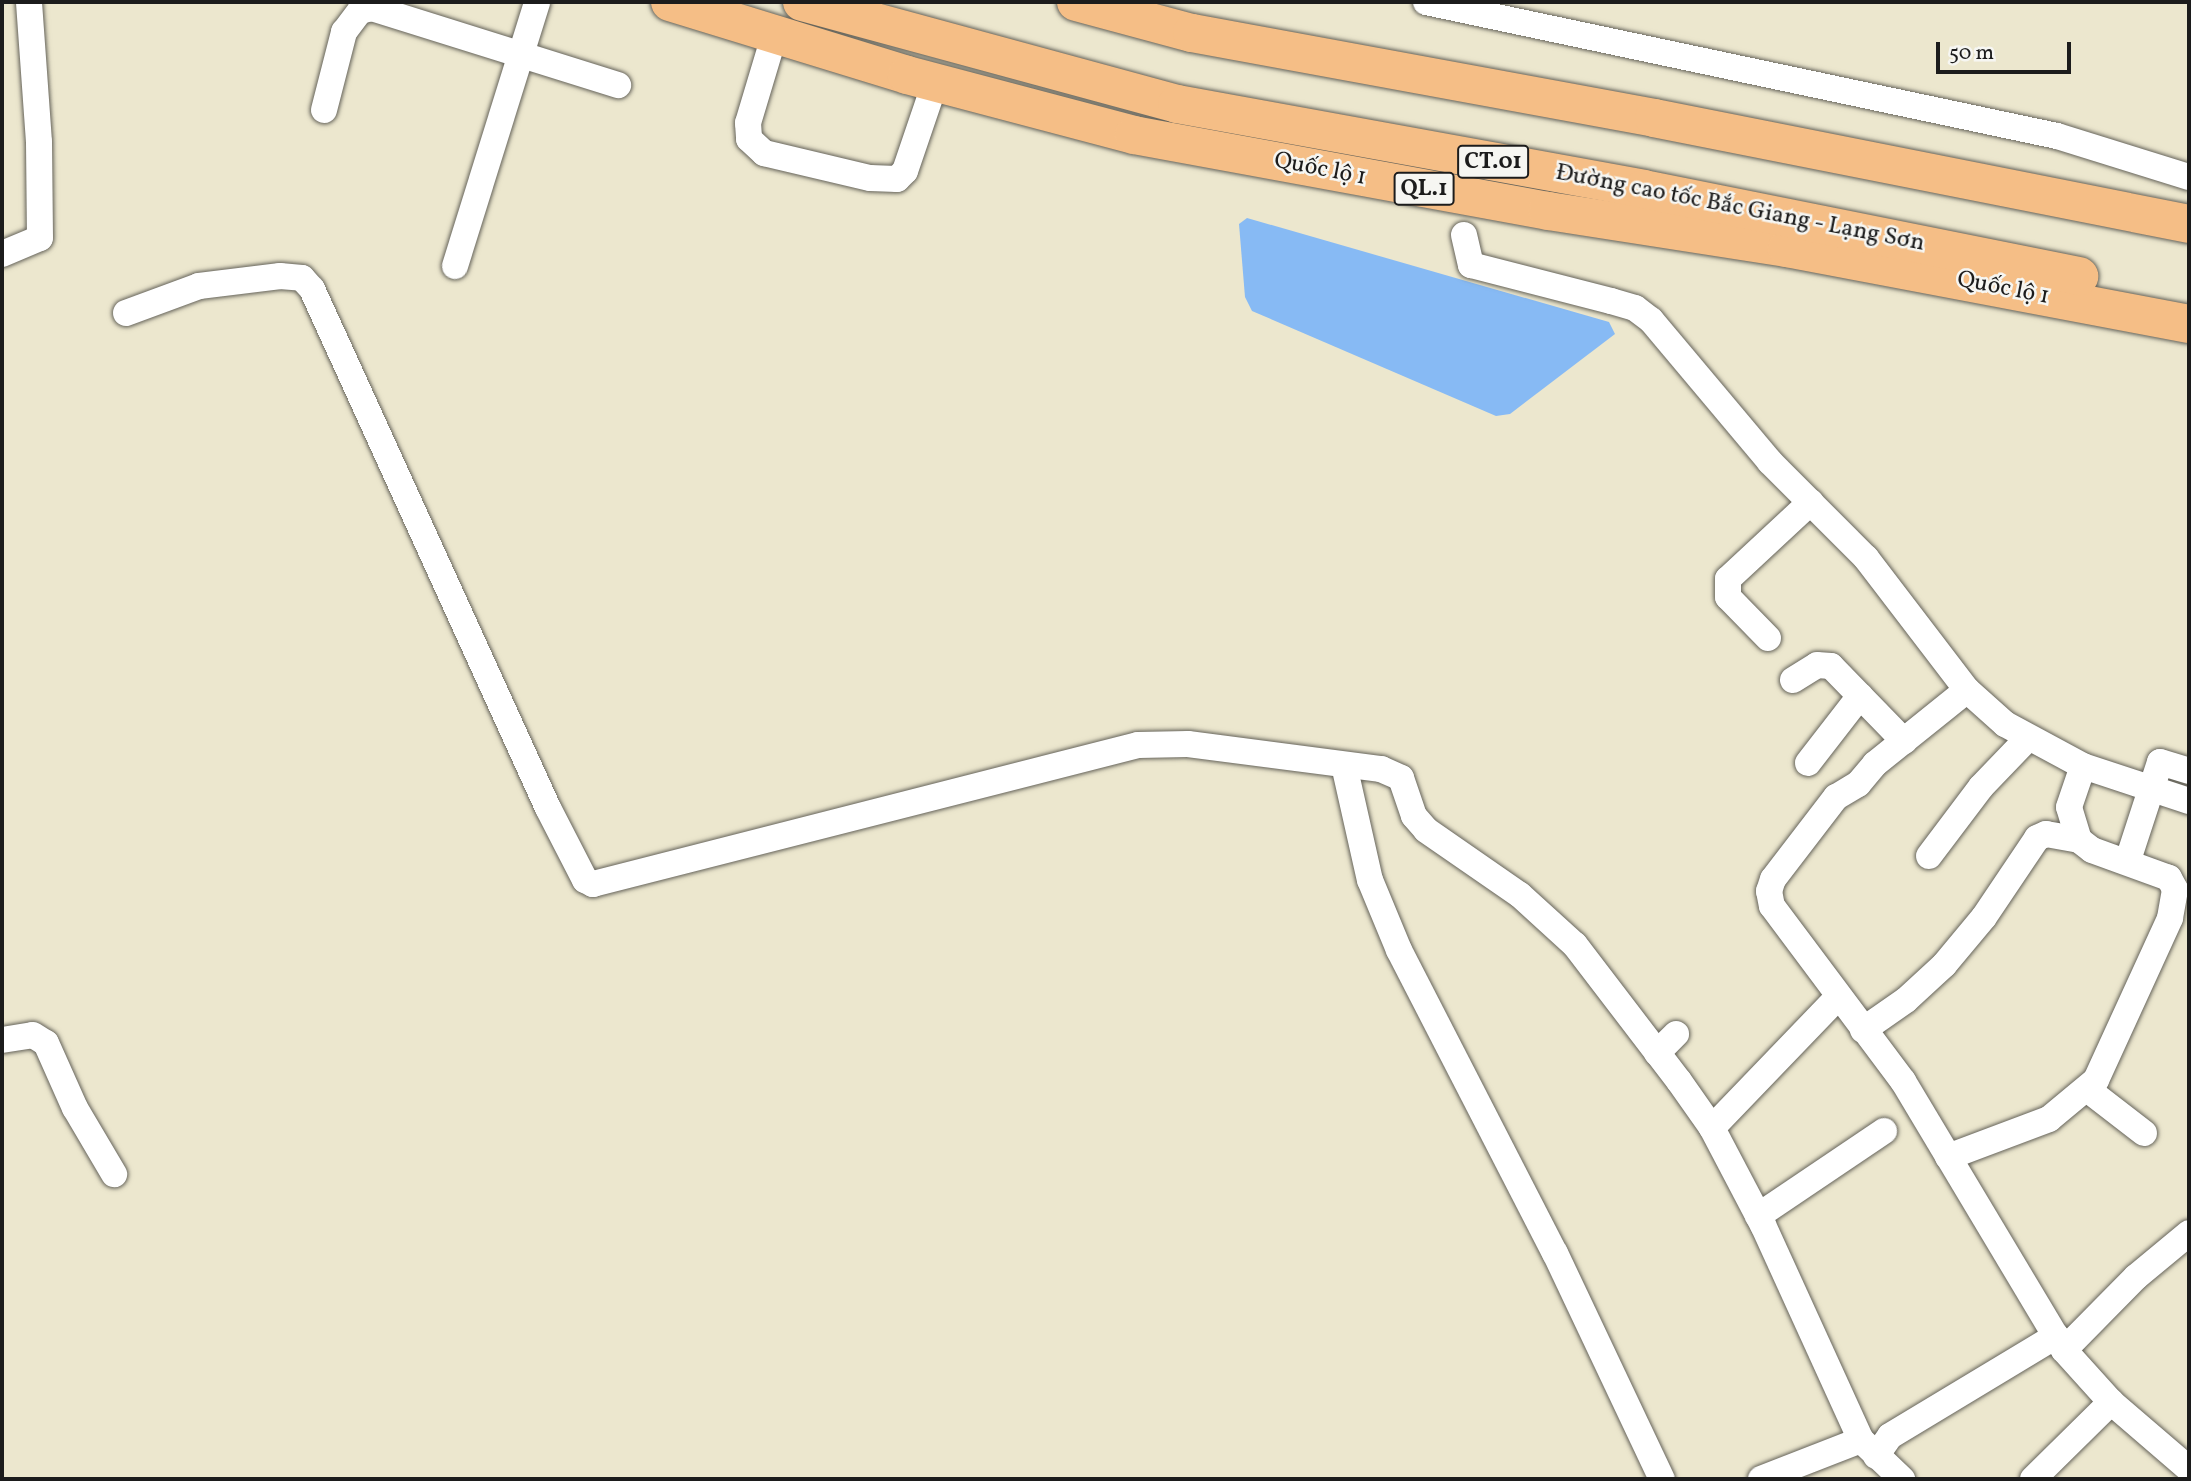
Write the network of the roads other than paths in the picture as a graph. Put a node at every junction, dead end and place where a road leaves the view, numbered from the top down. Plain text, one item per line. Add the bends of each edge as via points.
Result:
1 (29, 2) edge
2 (537, 2) edge
3 (670, 2) edge
4 (802, 2) edge
5 (1076, 2) edge
6 (1426, 2) edge
7 (1464, 6) edge
8 (775, 33) junction
9 (521, 55) junction
10 (935, 83) junction
11 (618, 85) dead end
12 (324, 110) dead end
13 (2189, 177) edge
14 (2189, 224) edge
15 (1464, 235) dead end
16 (2, 254) edge
17 (455, 266) dead end
18 (2189, 298) edge
19 (126, 313) dead end
20 (2189, 324) edge
21 (1811, 502) junction
22 (1768, 638) dead end
23 (1793, 680) dead end
24 (1968, 690) junction
25 (1860, 696) junction
26 (2028, 738) junction
27 (1904, 741) junction
28 (1808, 763) dead end
29 (1344, 765) junction
30 (2083, 766) junction
31 (2189, 771) edge
32 (2149, 789) junction
33 (2189, 801) edge
34 (2079, 840) junction
35 (1929, 856) dead end
36 (2128, 860) junction
37 (1838, 997) junction
38 (1863, 1030) junction
39 (1676, 1034) dead end
40 (2, 1041) edge
41 (1657, 1053) junction
42 (2087, 1089) junction
43 (1712, 1128) junction
44 (1884, 1131) dead end
45 (2144, 1133) dead end
46 (1948, 1157) junction
47 (114, 1174) dead end
48 (1758, 1216) junction
49 (2189, 1233) edge
50 (2060, 1343) junction
51 (2111, 1402) junction
52 (1869, 1448) junction
53 (2189, 1469) edge
54 (1662, 1479) edge
55 (1761, 1479) edge
56 (1902, 1479) edge
57 (2033, 1479) edge

1 - 16 street via 40,238
2 - 9 street
3 - 8 highway, Quốc lộ 1 / QL.1
4 - 18 highway, Đường cao tốc Bắc Giang - Lạng Sơn / CT.01 via 1177,104 1643,189
5 - 14 highway via 1192,33
6 - 7 street
7 - 13 street via 2057,136
8 - 10 highway, Quốc lộ 1 / QL.1
8 - 10 street via 748,123 749,139 764,153 870,178 897,178 905,172
9 - 11 street
9 - 12 street via 372,8 360,11 344,32
9 - 17 street
10 - 20 highway, Quốc lộ 1 / QL.1 via 1134,135 1227,153 1787,248
15 - 21 street via 1471,265 1623,304 1651,320 1770,462
19 - 29 street via 141,303 199,286 280,276 302,278 312,289 548,808 585,880 593,884 1138,745 1188,744
21 - 22 street via 1728,579 1728,597
21 - 24 street via 1866,558
23 - 25 street via 1817,665 1830,666
24 - 26 street
24 - 27 street
25 - 27 street
25 - 28 street
26 - 30 street
26 - 35 street via 1981,787
27 - 37 street via 1858,784 1836,797 1773,879 1769,891 1772,905
29 - 41 street via 1381,769 1401,778 1414,816 1426,830 1520,895 1575,945
29 - 54 street via 1370,880 1399,950 1555,1253
30 - 32 street
30 - 34 street via 2069,807
31 - 32 street via 2160,762
32 - 33 street
32 - 36 street
34 - 36 street via 2108,857
34 - 38 street via 2046,834 2037,838 1984,917 1944,965 1906,1000
36 - 42 street via 2169,878 2175,889 2159,942 2096,1080
37 - 38 street
37 - 43 street
38 - 46 street via 1902,1081
39 - 41 street
40 - 47 street via 33,1035 46,1043 75,1108
41 - 43 street
42 - 45 street
42 - 46 street via 2049,1119
43 - 48 street
44 - 48 street
46 - 50 street
48 - 52 street
49 - 50 street
50 - 51 street
50 - 52 street
51 - 53 street
51 - 57 street
52 - 55 street
52 - 56 street

